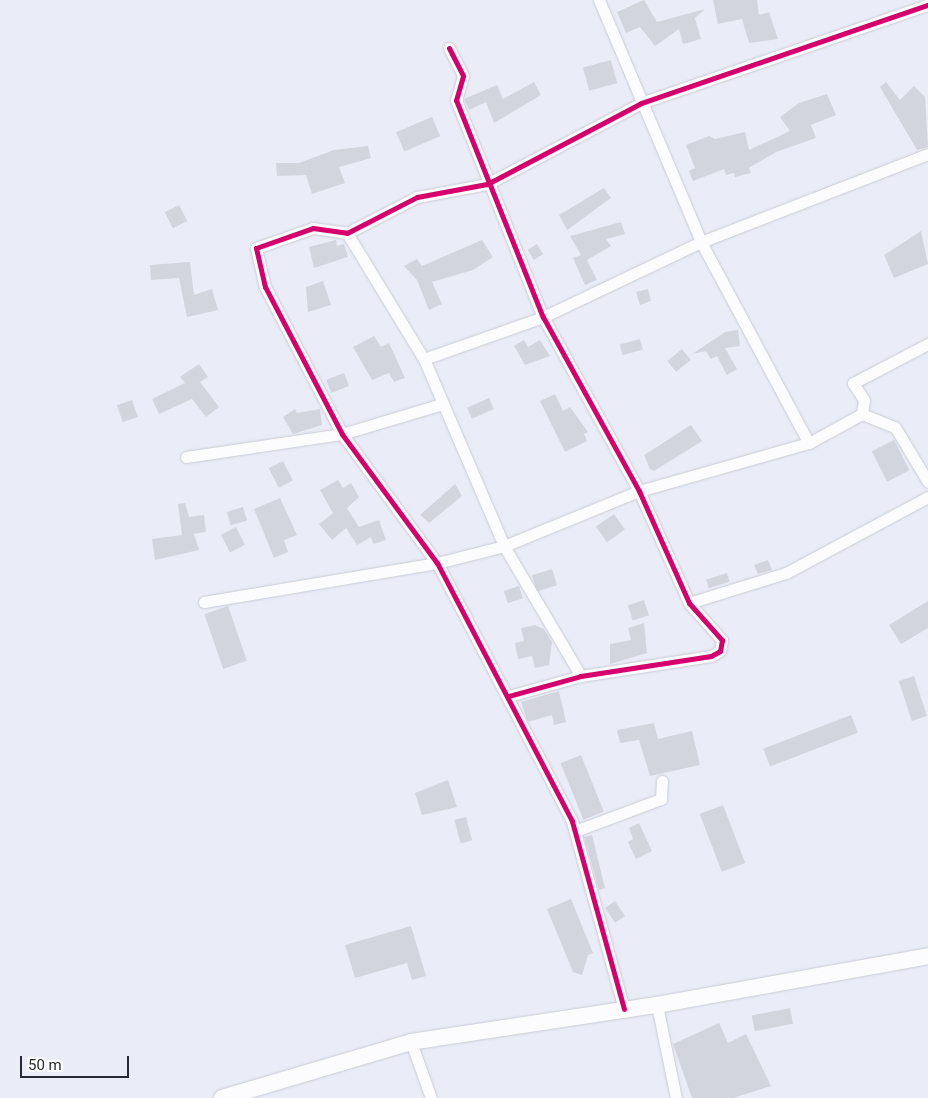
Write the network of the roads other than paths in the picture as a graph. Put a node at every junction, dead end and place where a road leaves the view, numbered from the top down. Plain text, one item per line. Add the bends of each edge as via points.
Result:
1 (600, 0) edge
2 (928, 5) edge
3 (448, 48) dead end
4 (641, 103) junction
5 (928, 154) edge
6 (487, 184) junction
7 (348, 233) junction
8 (701, 242) junction
9 (543, 317) junction
10 (928, 344) edge
11 (424, 359) junction
12 (864, 400) junction
13 (442, 404) junction
14 (862, 414) junction
15 (881, 418) junction
16 (342, 434) junction
17 (809, 443) junction
18 (186, 457) dead end
19 (928, 482) edge
20 (639, 491) junction
21 (928, 497) edge
22 (504, 546) junction
23 (437, 564) junction
24 (204, 602) dead end
25 (689, 603) junction
26 (580, 676) junction
27 (509, 696) junction
28 (662, 781) dead end
29 (575, 831) junction
30 (928, 956) edge
31 (657, 1004) junction
32 (624, 1009) junction
33 (411, 1042) junction
34 (222, 1098) edge
35 (431, 1098) edge
36 (676, 1098) edge

1 - 4 street
2 - 4 street
3 - 6 street via 464,76 456,100
4 - 6 street
4 - 8 street
5 - 8 street
6 - 7 street via 417,197
6 - 9 street
7 - 11 street
7 - 16 street via 313,228 256,248 265,287
8 - 9 street
8 - 17 street
9 - 11 street
9 - 20 street
10 - 12 street via 853,383
11 - 13 street
12 - 14 street
12 - 15 street
13 - 16 street
13 - 22 street
14 - 15 street
14 - 17 street
15 - 19 street via 895,427
16 - 18 street
16 - 23 street
17 - 20 street
20 - 22 street
20 - 25 street
21 - 25 street via 786,573
22 - 23 street
22 - 26 street
23 - 24 street
23 - 27 street
25 - 26 street via 722,640 720,651
26 - 27 street
27 - 29 street
28 - 29 street via 661,799
29 - 32 street
30 - 31 main road
31 - 32 main road
31 - 36 street
32 - 33 main road
33 - 34 main road
33 - 35 street

